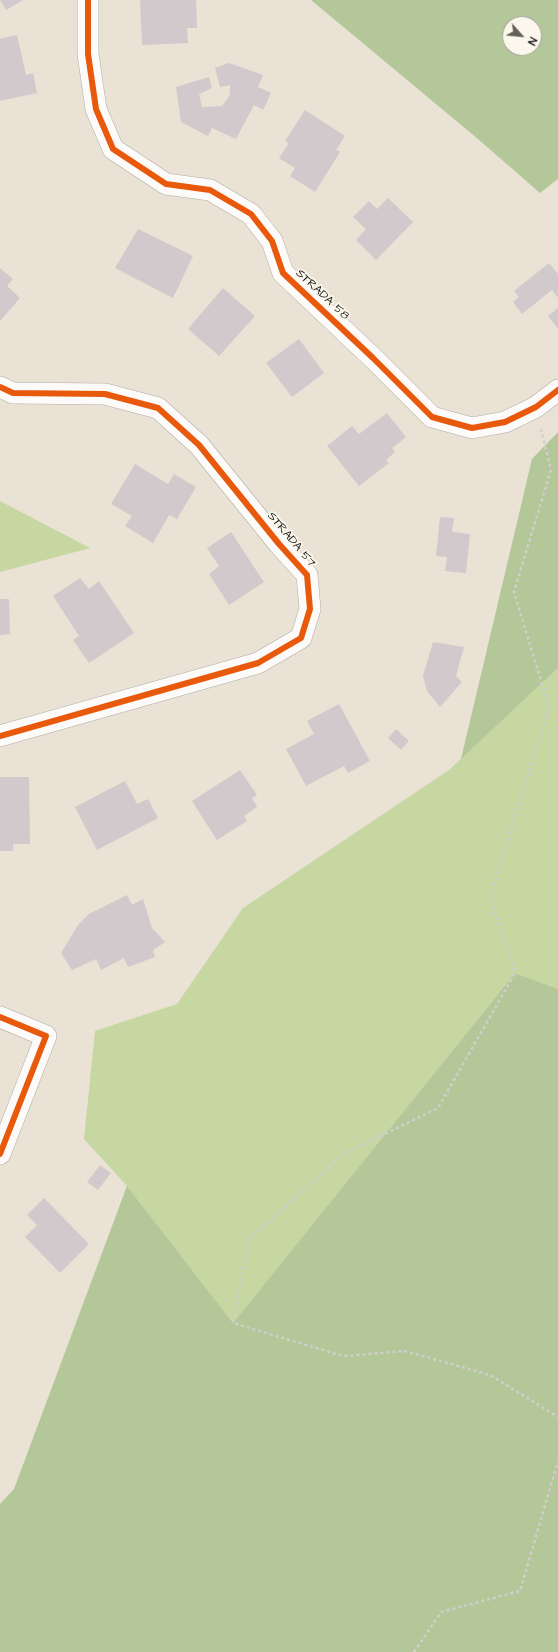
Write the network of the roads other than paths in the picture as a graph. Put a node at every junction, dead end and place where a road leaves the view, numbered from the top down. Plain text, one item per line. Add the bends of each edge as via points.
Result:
1 (88, 0) edge
2 (0, 388) edge
3 (558, 390) edge
4 (0, 736) edge
5 (0, 1017) edge
6 (0, 1154) edge

1 - 3 street, STRADA 58 via 88,54 96,109 113,149 166,184 210,190 251,214 272,241 283,273 374,358 432,417 472,428 505,422 536,407
2 - 4 street, STRADA 57 via 14,393 106,394 158,408 199,445 307,575 310,609 301,638 258,664
5 - 6 street via 46,1036

